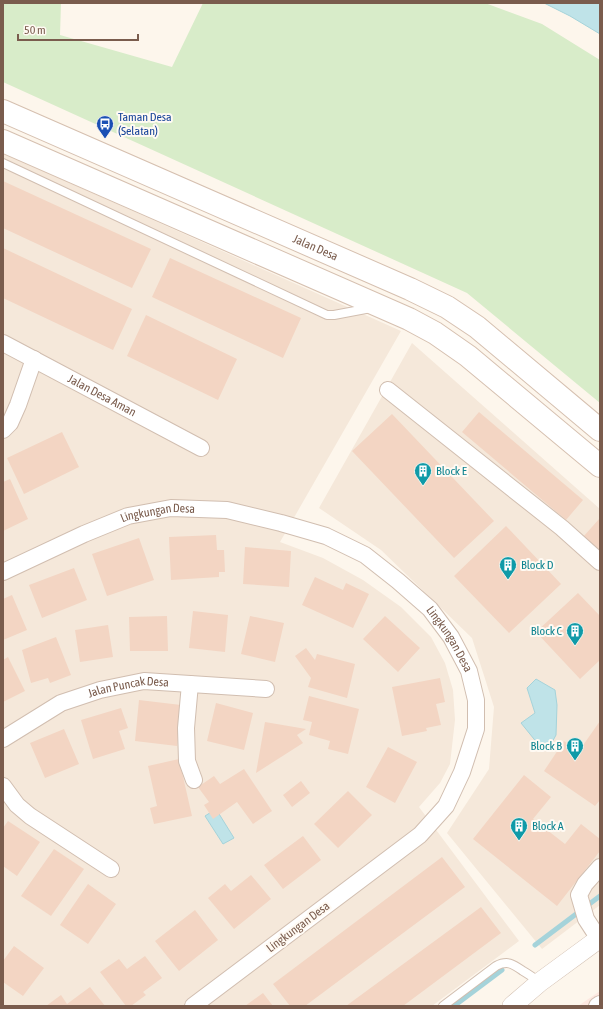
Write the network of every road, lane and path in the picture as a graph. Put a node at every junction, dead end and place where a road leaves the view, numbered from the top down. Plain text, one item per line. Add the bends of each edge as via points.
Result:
1 (3, 111) edge
2 (3, 141) edge
3 (3, 163) edge
4 (379, 306) junction
5 (3, 343) edge
6 (34, 359) junction
7 (388, 390) dead end
8 (3, 430) edge
9 (600, 430) edge
10 (201, 448) dead end
11 (600, 466) edge
12 (600, 562) edge
13 (3, 572) edge
14 (190, 684) junction
15 (266, 689) dead end
16 (3, 739) edge
17 (194, 780) dead end
18 (3, 786) edge
19 (600, 867) edge
20 (111, 869) dead end
21 (599, 939) edge
22 (540, 982) junction
23 (600, 1004) edge
24 (193, 1006) edge
25 (443, 1006) edge
26 (512, 1006) edge
27 (597, 1006) edge

1 - 9 main road, Jalan Desa via 447,307 477,327
2 - 4 main road
3 - 4 lane via 327,315
4 - 11 main road via 435,333 468,356
5 - 6 street, Jalan Desa Aman
6 - 8 street via 18,405 10,423
6 - 10 street, Jalan Desa Aman
7 - 12 street via 562,528
13 - 24 street, Lingkungan Desa via 128,516 171,508 226,510 326,536 365,555 430,609 452,637 469,671 476,700 476,729 462,772 446,806 420,835
14 - 15 street, Jalan Puncak Desa
14 - 16 street, Jalan Puncak Desa via 144,681 100,690 61,703
14 - 17 street via 186,728 187,761
18 - 20 street via 17,805 30,816
19 - 21 street via 579,895 586,919
21 - 22 street
22 - 25 lane via 516,966 500,964
22 - 26 street
23 - 27 street

